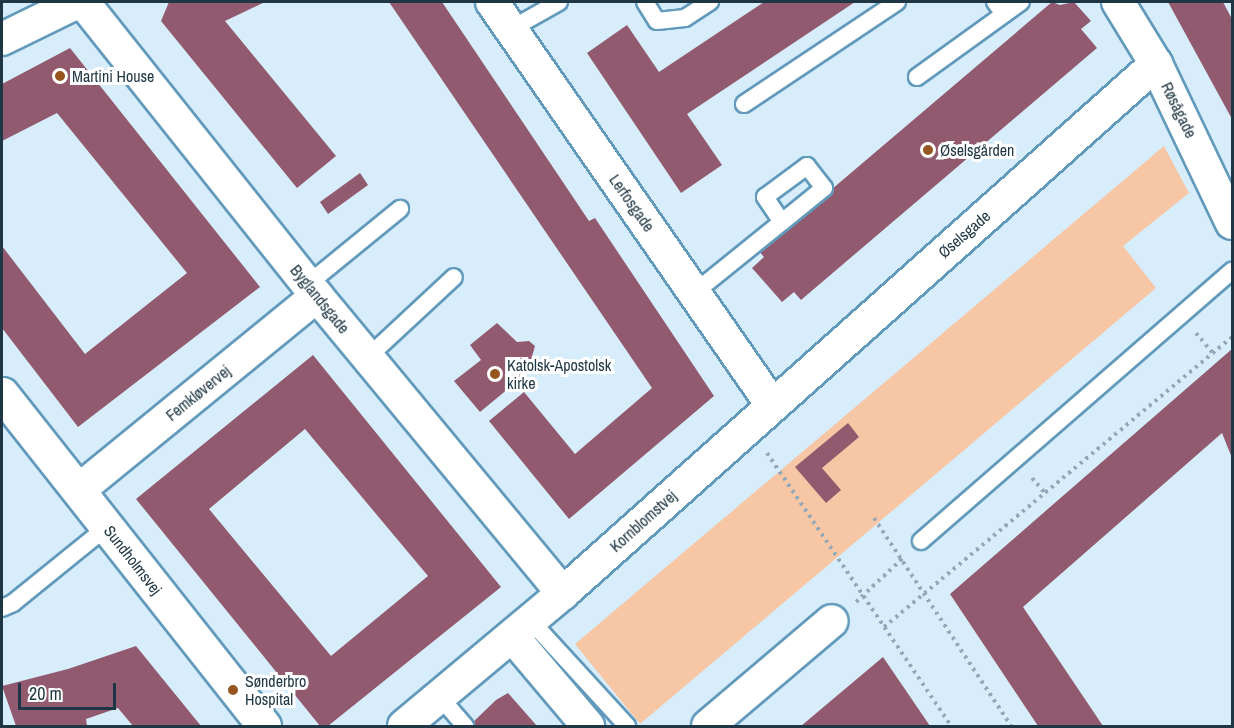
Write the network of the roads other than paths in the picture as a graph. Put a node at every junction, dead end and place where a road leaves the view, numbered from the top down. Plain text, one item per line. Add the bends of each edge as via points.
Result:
1 (78, 2) edge
2 (83, 2) edge
3 (492, 2) edge
4 (559, 2) edge
5 (645, 2) edge
6 (710, 2) edge
7 (897, 2) edge
8 (1021, 2) edge
9 (1118, 2) edge
10 (999, 8) edge
11 (511, 29) junction
12 (2, 39) edge
13 (1156, 64) junction
14 (917, 77) dead end
15 (744, 104) dead end
16 (400, 209) dead end
17 (1231, 216) edge
18 (782, 222) dead end
19 (1233, 271) edge
20 (454, 277) dead end
21 (312, 290) junction
22 (694, 293) junction
23 (368, 357) junction
24 (2, 394) edge
25 (771, 404) junction
26 (79, 490) junction
27 (107, 527) junction
28 (921, 541) road end
29 (563, 593) junction
30 (2, 608) edge
31 (832, 621) road end
32 (521, 628) junction
33 (439, 696) junction
34 (264, 726) edge
35 (404, 726) edge
36 (465, 726) edge
37 (588, 726) edge
38 (627, 726) edge
39 (708, 726) edge

1 - 12 street
2 - 21 street, Byglandsgade
3 - 11 street, Lerfosgade
4 - 11 lane
5 - 6 lane via 657,21 685,18
7 - 15 lane
8 - 10 lane
9 - 13 street, Røsågade
10 - 14 lane
11 - 22 street, Lerfosgade
13 - 17 street, Røsågade
13 - 25 street, Øselsgade
16 - 21 lane
18 - 22 lane
19 - 28 lane
20 - 23 lane
21 - 23 street, Byglandsgade
21 - 26 street, Femkløvervej
22 - 25 street, Lerfosgade
23 - 29 street, Byglandsgade
24 - 26 street, Sundholmsvej
25 - 29 street, Kornblomstvej
26 - 27 street, Sundholmsvej
27 - 30 lane
27 - 34 street, Sundholmsvej
29 - 32 street, Kornblomstvej
31 - 39 street
32 - 33 street, Kornblomstvej
32 - 37 street
32 - 38 lane
33 - 35 street, Kornblomstvej
33 - 36 lane

